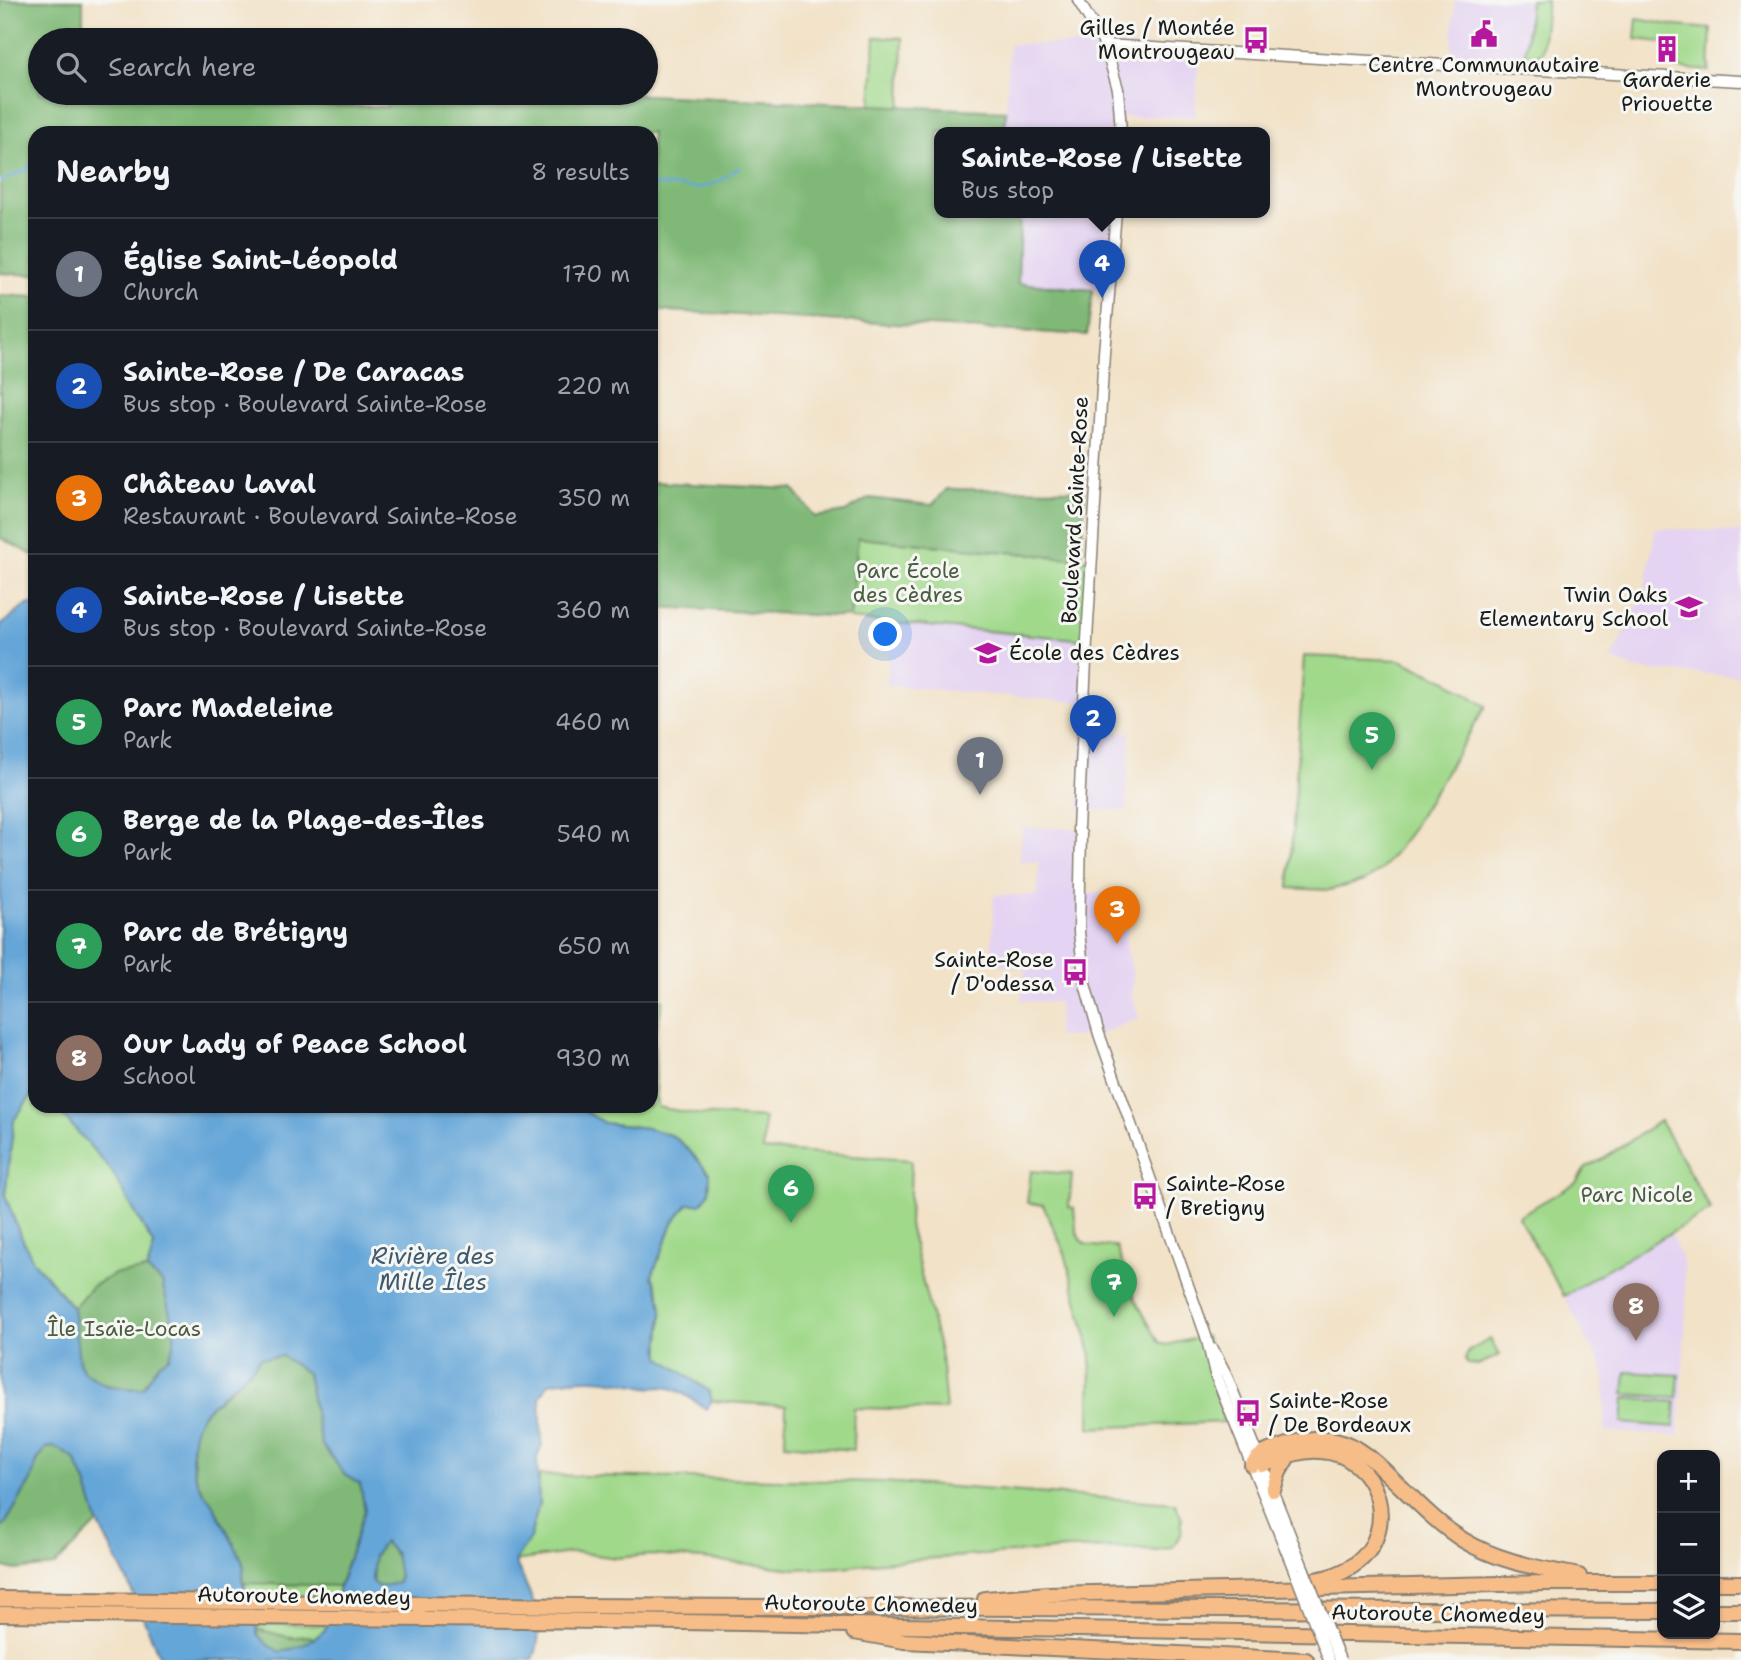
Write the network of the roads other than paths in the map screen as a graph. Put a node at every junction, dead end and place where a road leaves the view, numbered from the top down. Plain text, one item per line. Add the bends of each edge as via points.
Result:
1 (1079, 0) edge
2 (1105, 45) junction
3 (1741, 81) edge
4 (1121, 127) edge
5 (1115, 218) edge
6 (1288, 1456) junction
7 (1258, 1462) junction
8 (1273, 1490) junction
9 (1299, 1570) junction
10 (1608, 1582) junction
11 (1657, 1583) edge
12 (1720, 1583) edge
13 (1741, 1583) edge
14 (1265, 1590) junction
15 (0, 1599) edge
16 (878, 1607) junction
17 (1657, 1611) edge
18 (1720, 1611) edge
19 (1741, 1611) edge
20 (574, 1613) junction
21 (0, 1614) edge
22 (811, 1624) junction
23 (1741, 1641) edge
24 (1061, 1648) junction
25 (1105, 1660) edge
26 (1306, 1660) edge
27 (1329, 1660) edge
28 (1340, 1660) edge

1 - 2 street
2 - 3 street
2 - 4 street via 1118,89
5 - 7 street, Boulevard Sainte-Rose via 1086,665 1078,829 1079,932 1085,984 1099,1034 1206,1336 1226,1374
6 - 7 highway
6 - 8 highway
6 - 14 highway via 1324,1451 1357,1465 1375,1489 1379,1526 1369,1550 1351,1567 1324,1578
7 - 8 street, Boulevard Sainte-Rose
7 - 9 street, Boulevard Sainte-Rose
7 - 10 highway via 1297,1441 1345,1442 1370,1457 1439,1523 1474,1546 1521,1564
8 - 9 street, Boulevard Sainte-Rose
9 - 27 street, Boulevard Sainte-Rose, bridge
9 - 28 street, Boulevard Sainte-Rose, bridge
10 - 11 highway
10 - 14 highway
12 - 13 highway
14 - 16 highway via 1048,1594
15 - 20 highway, Autoroute Chomedey
16 - 17 highway, Autoroute Chomedey
16 - 20 highway, Autoroute Chomedey
18 - 19 highway
20 - 21 highway, Autoroute Chomedey
20 - 22 highway, Autoroute Chomedey
22 - 23 highway, Autoroute Chomedey
22 - 24 highway via 904,1641
24 - 25 highway
24 - 26 highway

